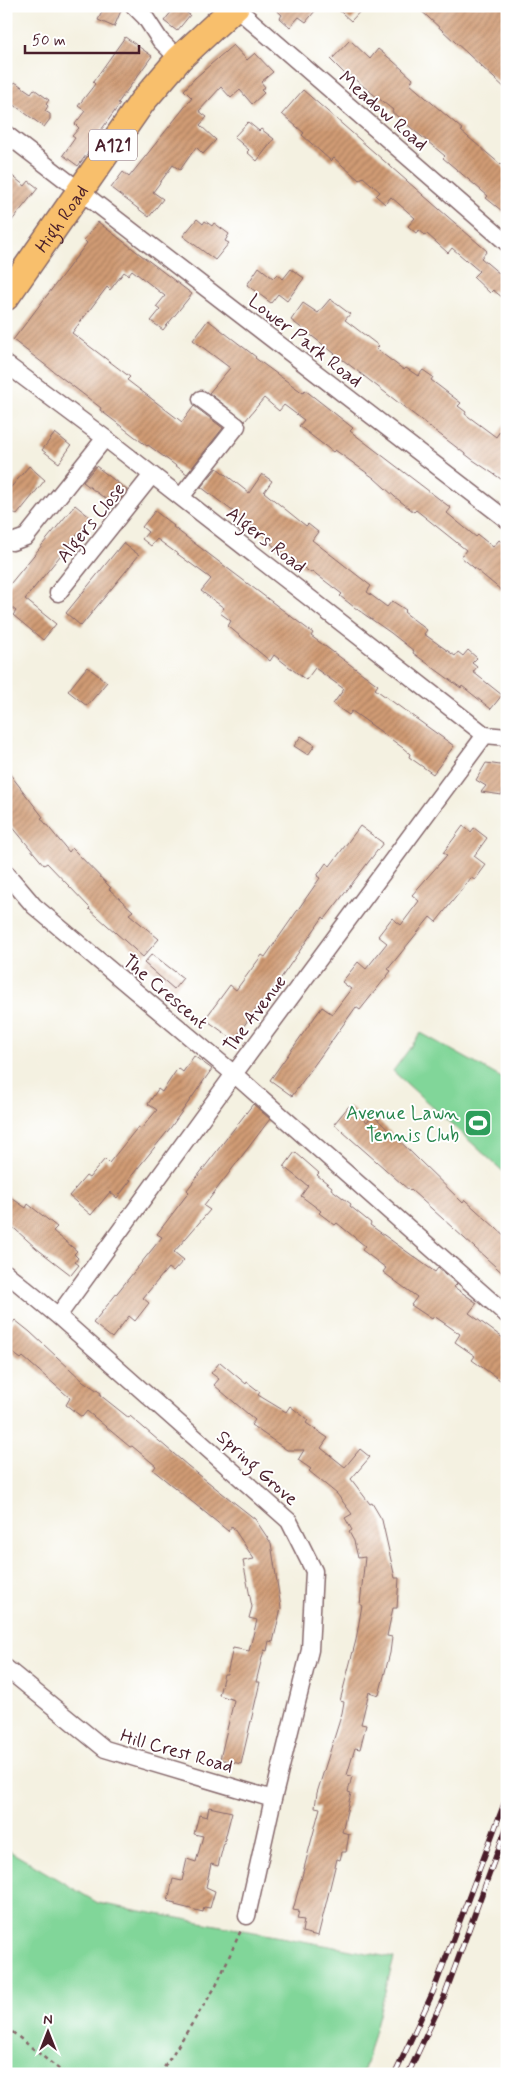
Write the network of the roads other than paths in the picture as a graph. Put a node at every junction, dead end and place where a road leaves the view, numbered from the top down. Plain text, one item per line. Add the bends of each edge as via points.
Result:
1 (134, 6) edge
2 (236, 6) edge
3 (180, 60) junction
4 (6, 134) edge
5 (82, 191) junction
6 (507, 243) edge
7 (6, 297) edge
8 (6, 364) edge
9 (201, 398) dead end
10 (105, 438) junction
11 (152, 475) junction
12 (181, 497) junction
13 (507, 520) edge
14 (6, 541) edge
15 (58, 593) dead end
16 (485, 735) junction
17 (507, 737) edge
18 (6, 873) edge
19 (234, 1074) junction
20 (6, 1273) edge
21 (58, 1316) junction
22 (507, 1316) edge
23 (6, 1668) edge
24 (273, 1799) junction
25 (247, 1916) road end

1 - 3 street
2 - 3 main road, High Road / A121
2 - 6 street, Meadow Road
3 - 5 main road, High Road / A121 via 142,102
4 - 5 street, Lower Park Road
5 - 7 main road, High Road / A121
5 - 13 street, Lower Park Road
8 - 10 street, Algers Road
9 - 12 street via 237,426
10 - 11 street, Algers Road
10 - 14 street via 26,537
11 - 12 street, Algers Road
11 - 15 street, Algers Close
12 - 16 street, Algers Road
16 - 17 street
16 - 19 street, The Avenue
18 - 19 street, The Crescent via 34,906
19 - 21 street, The Avenue
19 - 22 street, The Crescent
20 - 21 street, Spring Grove
21 - 24 street, Spring Grove via 289,1522 314,1571 310,1650
23 - 24 street, Hill Crest Road via 105,1749
24 - 25 street, Spring Grove

